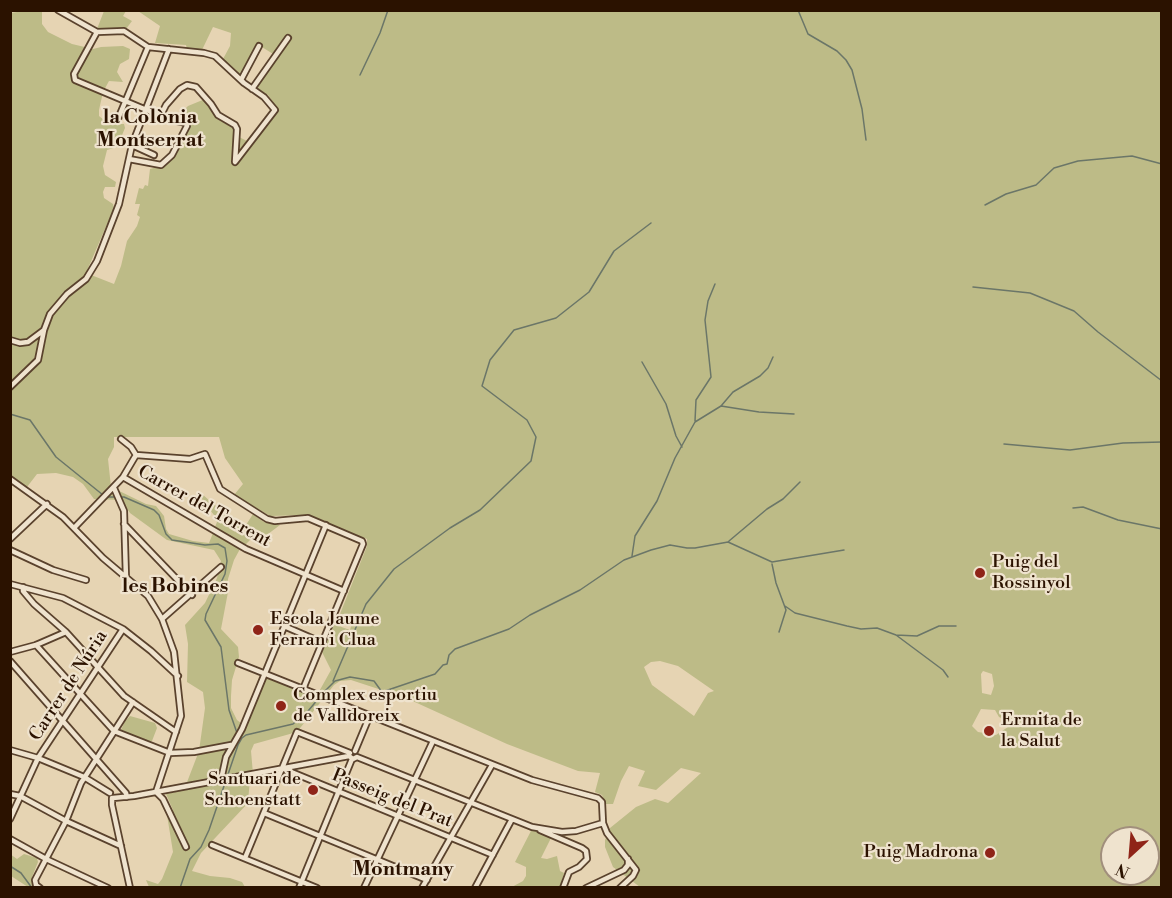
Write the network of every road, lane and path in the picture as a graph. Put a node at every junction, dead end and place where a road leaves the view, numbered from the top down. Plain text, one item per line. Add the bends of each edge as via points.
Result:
1 (58, 10) edge
2 (97, 32) junction
3 (288, 38) dead end
4 (259, 46) dead end
5 (148, 47) junction
6 (169, 49) junction
7 (241, 80) junction
8 (252, 89) junction
9 (126, 101) junction
10 (146, 109) junction
11 (161, 116) junction
12 (118, 119) dead end
13 (132, 145) junction
14 (154, 155) dead end
15 (129, 159) junction
16 (44, 330) junction
17 (10, 340) edge
18 (10, 387) edge
19 (121, 440) dead end
20 (136, 455) junction
21 (123, 477) junction
22 (10, 479) edge
23 (114, 488) junction
24 (47, 504) junction
25 (124, 524) junction
26 (326, 525) junction
27 (10, 527) edge
28 (74, 528) junction
29 (16, 533) junction
30 (10, 539) edge
31 (10, 550) edge
32 (221, 567) dead end
33 (305, 574) junction
34 (126, 578) junction
35 (86, 580) dead end
36 (10, 584) edge
37 (23, 587) junction
38 (345, 591) junction
39 (192, 594) junction
40 (162, 619) junction
41 (284, 626) junction
42 (123, 629) junction
43 (66, 632) junction
44 (322, 643) junction
45 (36, 645) junction
46 (10, 652) edge
47 (10, 661) edge
48 (238, 663) dead end
49 (97, 667) junction
50 (265, 674) junction
51 (178, 676) junction
52 (303, 689) junction
53 (80, 694) junction
54 (133, 702) junction
55 (370, 716) junction
56 (63, 720) junction
57 (114, 731) junction
58 (176, 732) junction
59 (433, 741) junction
60 (231, 745) junction
61 (10, 750) edge
62 (170, 753) junction
63 (353, 755) junction
64 (38, 758) junction
65 (96, 759) junction
66 (492, 765) junction
67 (281, 768) junction
68 (84, 777) junction
69 (224, 779) junction
70 (414, 779) junction
71 (120, 785) junction
72 (338, 791) junction
73 (156, 792) junction
74 (10, 794) edge
75 (113, 794) junction
76 (20, 796) junction
77 (127, 797) junction
78 (471, 802) junction
79 (264, 813) junction
80 (397, 815) junction
81 (10, 819) edge
82 (512, 819) junction
83 (66, 821) junction
84 (603, 822) junction
85 (532, 827) junction
86 (320, 837) junction
87 (451, 837) junction
88 (10, 839) edge
89 (212, 845) dead end
90 (121, 846) junction
91 (186, 847) dead end
92 (493, 855) junction
93 (245, 858) junction
94 (46, 859) junction
95 (628, 859) junction
96 (377, 860) junction
97 (427, 880) junction
98 (302, 881) junction
99 (38, 886) edge
100 (108, 888) edge
101 (130, 888) edge
102 (299, 888) edge
103 (317, 888) edge
104 (363, 888) edge
105 (423, 888) edge
106 (475, 888) edge
107 (563, 888) edge
108 (586, 888) edge
109 (620, 888) edge

1 - 2 street
2 - 5 street via 124,31
2 - 9 street via 73,77
3 - 8 street
4 - 7 street
5 - 6 street
5 - 9 street
6 - 7 street via 215,56
6 - 10 street
7 - 8 street
8 - 11 street via 275,110 235,162 235,125 218,116 196,87 187,85 180,89
9 - 10 street
9 - 12 street
10 - 11 street
10 - 13 street
11 - 15 street via 187,126 172,155 160,165
13 - 14 street
13 - 15 street
15 - 16 street via 119,204 93,268 53,310
16 - 17 street via 28,342
16 - 18 street via 38,360
19 - 20 street
20 - 21 street
20 - 26 street via 190,459 205,454 220,489 267,519 308,518
21 - 23 street
21 - 33 street, Carrer del Torrent via 246,549
22 - 24 street
23 - 25 street via 124,511
23 - 28 street
24 - 28 street
24 - 29 street
25 - 34 street
25 - 39 street
26 - 33 street
26 - 38 street via 363,544
27 - 29 street
28 - 34 street
29 - 30 street
31 - 35 street
32 - 39 street
33 - 38 street, Carrer del Torrent
33 - 41 street
34 - 40 street via 148,596
36 - 37 street
37 - 42 street via 63,598
37 - 43 street via 34,604
38 - 44 street
39 - 40 street
40 - 51 street
41 - 44 street
41 - 50 street
42 - 49 street, Carrer de Núria
42 - 51 street
43 - 45 street
43 - 49 street
44 - 52 street
45 - 46 street
45 - 53 street
47 - 56 street
48 - 50 street
49 - 53 street, Carrer de Núria
49 - 54 street
50 - 52 street
50 - 60 street via 242,729
51 - 58 street via 181,716
52 - 55 street
53 - 56 street, Carrer de Núria
53 - 57 street
54 - 57 street
54 - 58 street
55 - 59 street
55 - 63 street
56 - 64 street, Carrer de Núria
56 - 65 street
57 - 62 street
57 - 65 street
58 - 62 street
59 - 66 street
59 - 70 street
60 - 62 street
60 - 69 street via 224,762
61 - 64 street
62 - 73 street
63 - 67 street
63 - 67 street via 297,732
63 - 70 street
63 - 72 street
64 - 68 street
64 - 76 street, Carrer de Núria
65 - 68 street
65 - 71 street
66 - 78 street
66 - 84 street via 598,798 602,802
67 - 69 street
67 - 72 street, Passeig del Prat
67 - 79 street
68 - 75 street
68 - 83 street
69 - 73 street
70 - 78 street
70 - 80 street
71 - 75 street
71 - 77 street
72 - 80 street, Passeig del Prat
72 - 86 street
73 - 77 street
73 - 91 street
74 - 76 street
75 - 77 street
75 - 90 street
76 - 81 street, Carrer de Núria
76 - 83 street
78 - 82 street
78 - 87 street
79 - 86 street
79 - 93 street
80 - 87 street, Passeig del Prat
80 - 96 street
82 - 85 street
82 - 92 street
83 - 90 street
83 - 94 street
84 - 85 street via 562,832
84 - 95 street
85 - 107 street via 586,851 587,859 570,872
86 - 96 street
86 - 98 street
87 - 92 street, Passeig del Prat
87 - 97 street
88 - 94 street
89 - 93 street
90 - 101 street
92 - 106 street
93 - 98 street
94 - 99 street via 35,880
94 - 100 street
95 - 108 street via 624,870
95 - 109 street via 636,873
96 - 97 street
96 - 104 street
97 - 105 street
98 - 102 street
98 - 103 street

